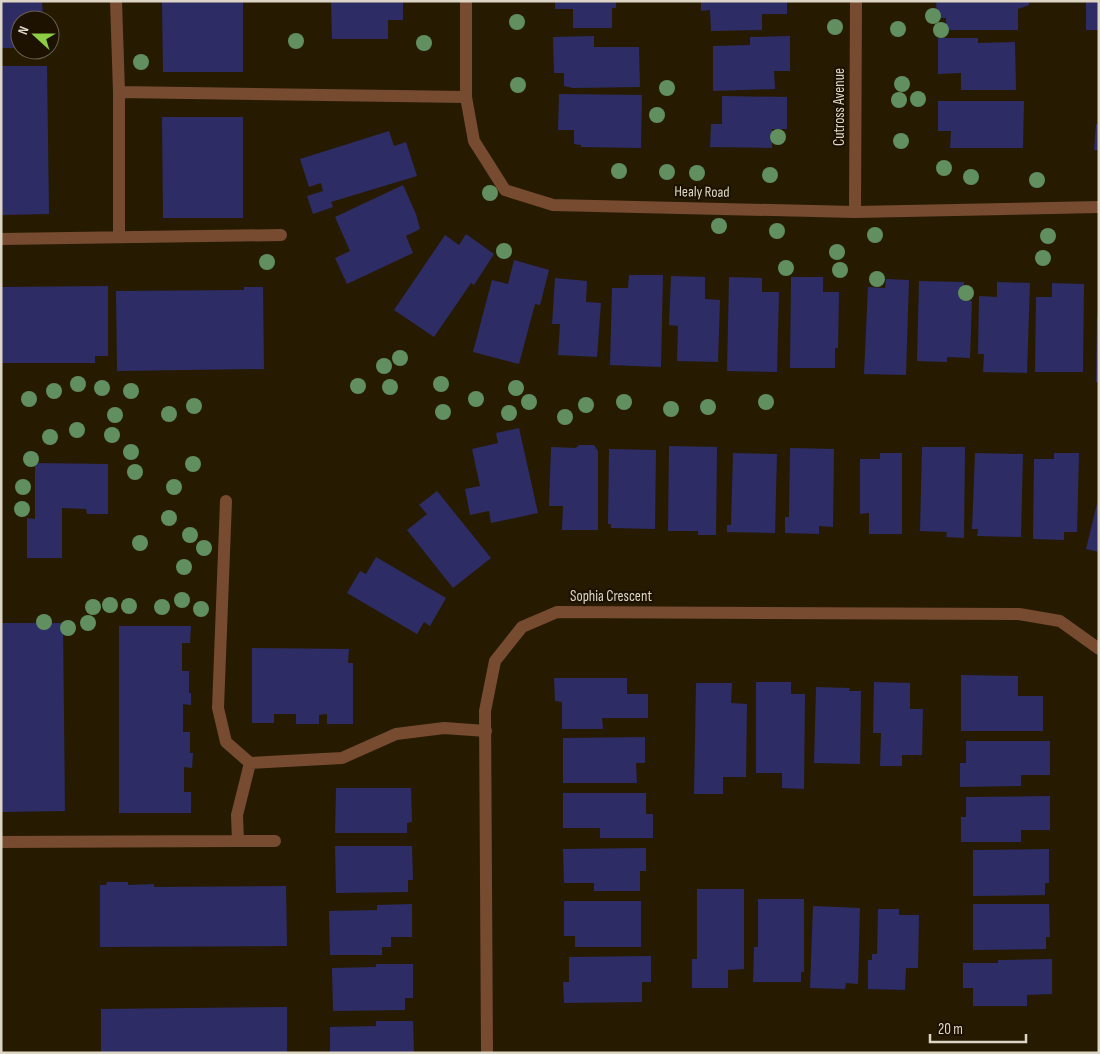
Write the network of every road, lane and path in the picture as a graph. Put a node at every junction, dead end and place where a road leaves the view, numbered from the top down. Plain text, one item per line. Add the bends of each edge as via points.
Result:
1 (116, 1) edge
2 (466, 1) edge
3 (856, 1) edge
4 (118, 92) junction
5 (466, 97) junction
6 (1099, 207) edge
7 (855, 212) junction
8 (281, 235) dead end
9 (119, 237) junction
10 (1, 240) edge
11 (226, 501) dead end
12 (1099, 649) edge
13 (486, 731) junction
14 (250, 763) junction
15 (238, 841) junction
16 (275, 841) dead end
17 (1, 842) edge
18 (487, 1053) edge

1 - 4 street
2 - 5 street, Healy Road
3 - 7 street, Cutross Avenue
4 - 5 street
4 - 9 street
5 - 7 street, Healy Road via 474,141 505,190 553,205
6 - 7 street, Healy Road
8 - 9 street
9 - 10 street
11 - 14 street via 218,708 226,742
12 - 13 street, Sophia Crescent via 1060,621 1019,614 557,612 522,627 495,661 485,711
13 - 14 street via 444,728 396,734 342,758
13 - 18 street, Sophia Crescent
14 - 15 street via 237,815
15 - 16 street
15 - 17 street

